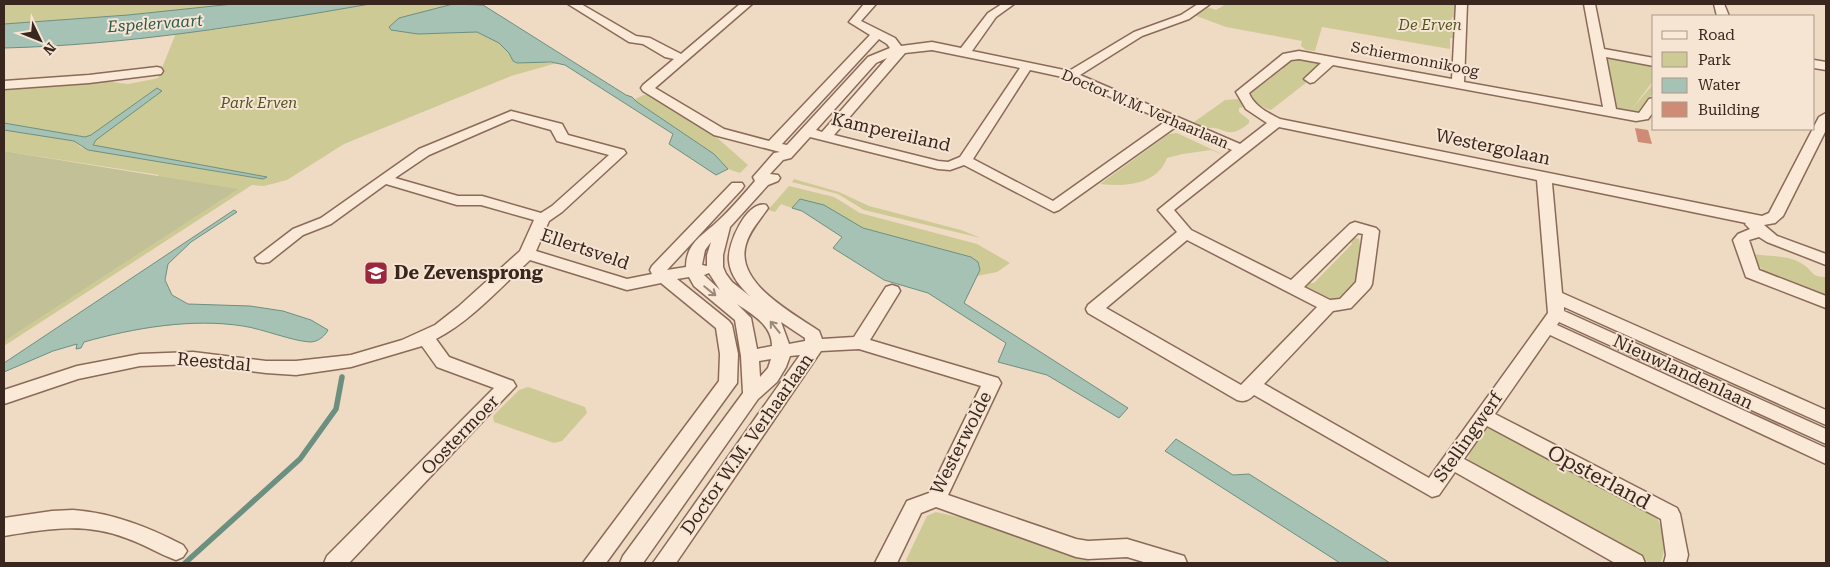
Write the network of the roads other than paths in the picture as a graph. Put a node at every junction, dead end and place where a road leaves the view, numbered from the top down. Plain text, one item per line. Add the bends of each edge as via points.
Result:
1 (573, 4) edge
2 (747, 4) edge
3 (870, 4) edge
4 (1010, 4) edge
5 (1205, 4) edge
6 (1460, 4) edge
7 (1590, 4) edge
8 (876, 34) junction
9 (895, 46) junction
10 (932, 46) joint
11 (1599, 52) junction
12 (964, 53) junction
13 (683, 58) junction
14 (1328, 60) junction
15 (1652, 62) edge
16 (1027, 66) junction
17 (157, 71) dead end
18 (1071, 75) junction
19 (1310, 79) dead end
20 (1458, 84) junction
21 (4, 85) edge
22 (1652, 104) edge
23 (1610, 112) junction
24 (1826, 117) edge
25 (1175, 121) junction
26 (1276, 122) junction
27 (807, 132) junction
28 (825, 136) junction
29 (773, 145) junction
30 (1240, 150) junction
31 (788, 152) junction
32 (970, 163) junction
33 (1544, 177) junction
34 (378, 183) junction
35 (731, 188) dead end
36 (758, 215) dead end
37 (543, 218) junction
38 (1748, 219) junction
39 (722, 226) junction
40 (1761, 231) junction
41 (1186, 233) junction
42 (527, 254) junction
43 (263, 258) dead end
44 (1826, 260) edge
45 (737, 264) junction
46 (715, 268) junction
47 (694, 271) junction
48 (664, 277) junction
49 (1293, 288) junction
50 (892, 291) dead end
51 (1554, 296) junction
52 (1826, 302) edge
53 (1328, 306) junction
54 (1552, 320) junction
55 (425, 337) junction
56 (860, 343) junction
57 (815, 346) junction
58 (782, 351) junction
59 (750, 356) junction
60 (1252, 386) junction
61 (752, 394) junction
62 (4, 397) edge
63 (1484, 416) junction
64 (1826, 418) edge
65 (1826, 438) edge
66 (1826, 456) edge
67 (1451, 462) junction
68 (936, 498) junction
69 (4, 527) edge
70 (176, 551) dead end
71 (1114, 556) edge
72 (1607, 557) edge
73 (335, 563) edge
74 (594, 563) edge
75 (631, 563) edge
76 (664, 563) edge
77 (886, 563) edge
78 (1176, 563) edge
79 (1634, 563) edge
80 (1675, 563) edge

1 - 13 street via 590,8 633,39 646,41
2 - 13 street
3 - 8 street via 855,21
4 - 12 street via 992,15
5 - 18 street via 1186,16 1138,34
6 - 20 street
7 - 11 street
8 - 9 street
8 - 29 street
9 - 10 street, Doctor W.M. Verhaarlaan
9 - 27 street, Doctor W.M. Verhaarlaan via 872,60
9 - 28 street via 899,52
10 - 12 street, Doctor W.M. Verhaarlaan
11 - 15 street
11 - 23 street
12 - 16 street, Doctor W.M. Verhaarlaan
13 - 29 street via 647,88 719,132
14 - 19 street via 1326,66
14 - 20 street, Schiermonnikoog
14 - 26 street, Schiermonnikoog via 1291,55 1242,90 1242,95 1257,112
16 - 18 street, Doctor W.M. Verhaarlaan
16 - 32 street, Kampereiland
17 - 21 street
18 - 25 street, Doctor W.M. Verhaarlaan
20 - 23 street, Schiermonnikoog
22 - 23 street, Schiermonnikoog via 1641,117
24 - 38 street, Westergolaan via 1775,216 1765,221
25 - 30 street, Doctor W.M. Verhaarlaan
25 - 32 street via 1054,207
26 - 30 street
26 - 33 street, Westergolaan
27 - 28 street, Kampereiland
27 - 31 street, Doctor W.M. Verhaarlaan
28 - 32 street, Kampereiland via 944,166
29 - 31 street
30 - 41 street via 1166,210
31 - 39 street, Doctor W.M. Verhaarlaan via 788,159 778,172 763,182
33 - 38 street, Westergolaan
33 - 51 street
34 - 37 street, Ellertsveld via 457,201 482,200
34 - 37 street, Ellertsveld via 420,153 510,115 557,127 562,138 619,153
34 - 43 street via 326,221 298,232
35 - 48 street via 662,265 658,272
36 - 45 street via 739,242
37 - 42 street, Ellertsveld
38 - 40 street
39 - 46 street, Doctor W.M. Verhaarlaan via 715,251
39 - 47 street, Doctor W.M. Verhaarlaan via 714,230 696,251
40 - 44 street via 1776,241
40 - 52 street via 1742,240 1752,273
41 - 49 street
41 - 60 street via 1094,309 1242,396
42 - 48 street, Ellertsveld via 624,284
42 - 55 street via 456,318
45 - 46 street
45 - 57 street, Doctor W.M. Verhaarlaan via 748,286 813,335
46 - 47 street
58 -> 46 street, Doctor W.M. Verhaarlaan via 779,330 728,288
47 - 48 street
47 -> 59 street, Doctor W.M. Verhaarlaan via 706,288 743,318
48 - 74 street via 723,325 730,377 725,390
49 - 53 street
49 - 53 street via 1355,228 1370,231 1364,284 1345,304
50 - 56 street
51 - 54 street
51 - 64 street, Nieuwlandenlaan
53 - 60 street
54 - 63 street, Stellingwerf
54 - 65 street, Nieuwlandenlaan
54 - 66 street, Nieuwlandenlaan
55 - 62 street, Reestdal via 373,356 312,367 266,367 200,358 140,360 76,372
55 - 73 street, Oostermoer via 443,362 507,386
56 - 57 street, Westerwolde
56 - 68 street, Westerwolde via 992,383
57 - 58 street, Westerwolde
57 - 76 street, Doctor W.M. Verhaarlaan
58 - 59 street, Westerwolde
58 - 61 street, Doctor W.M. Verhaarlaan via 779,363 764,386
59 - 61 street, Doctor W.M. Verhaarlaan
60 - 67 street, Stellingwerf via 1432,489
61 - 75 street, Doctor W.M. Verhaarlaan
63 - 67 street, Stellingwerf
63 - 80 street, Opsterland via 1670,514
67 - 72 street
68 - 71 street via 1076,548
68 - 77 street, Westerwolde via 914,508
69 - 70 street via 53,519 92,519 128,527
71 - 78 street via 1135,550
72 - 79 street

